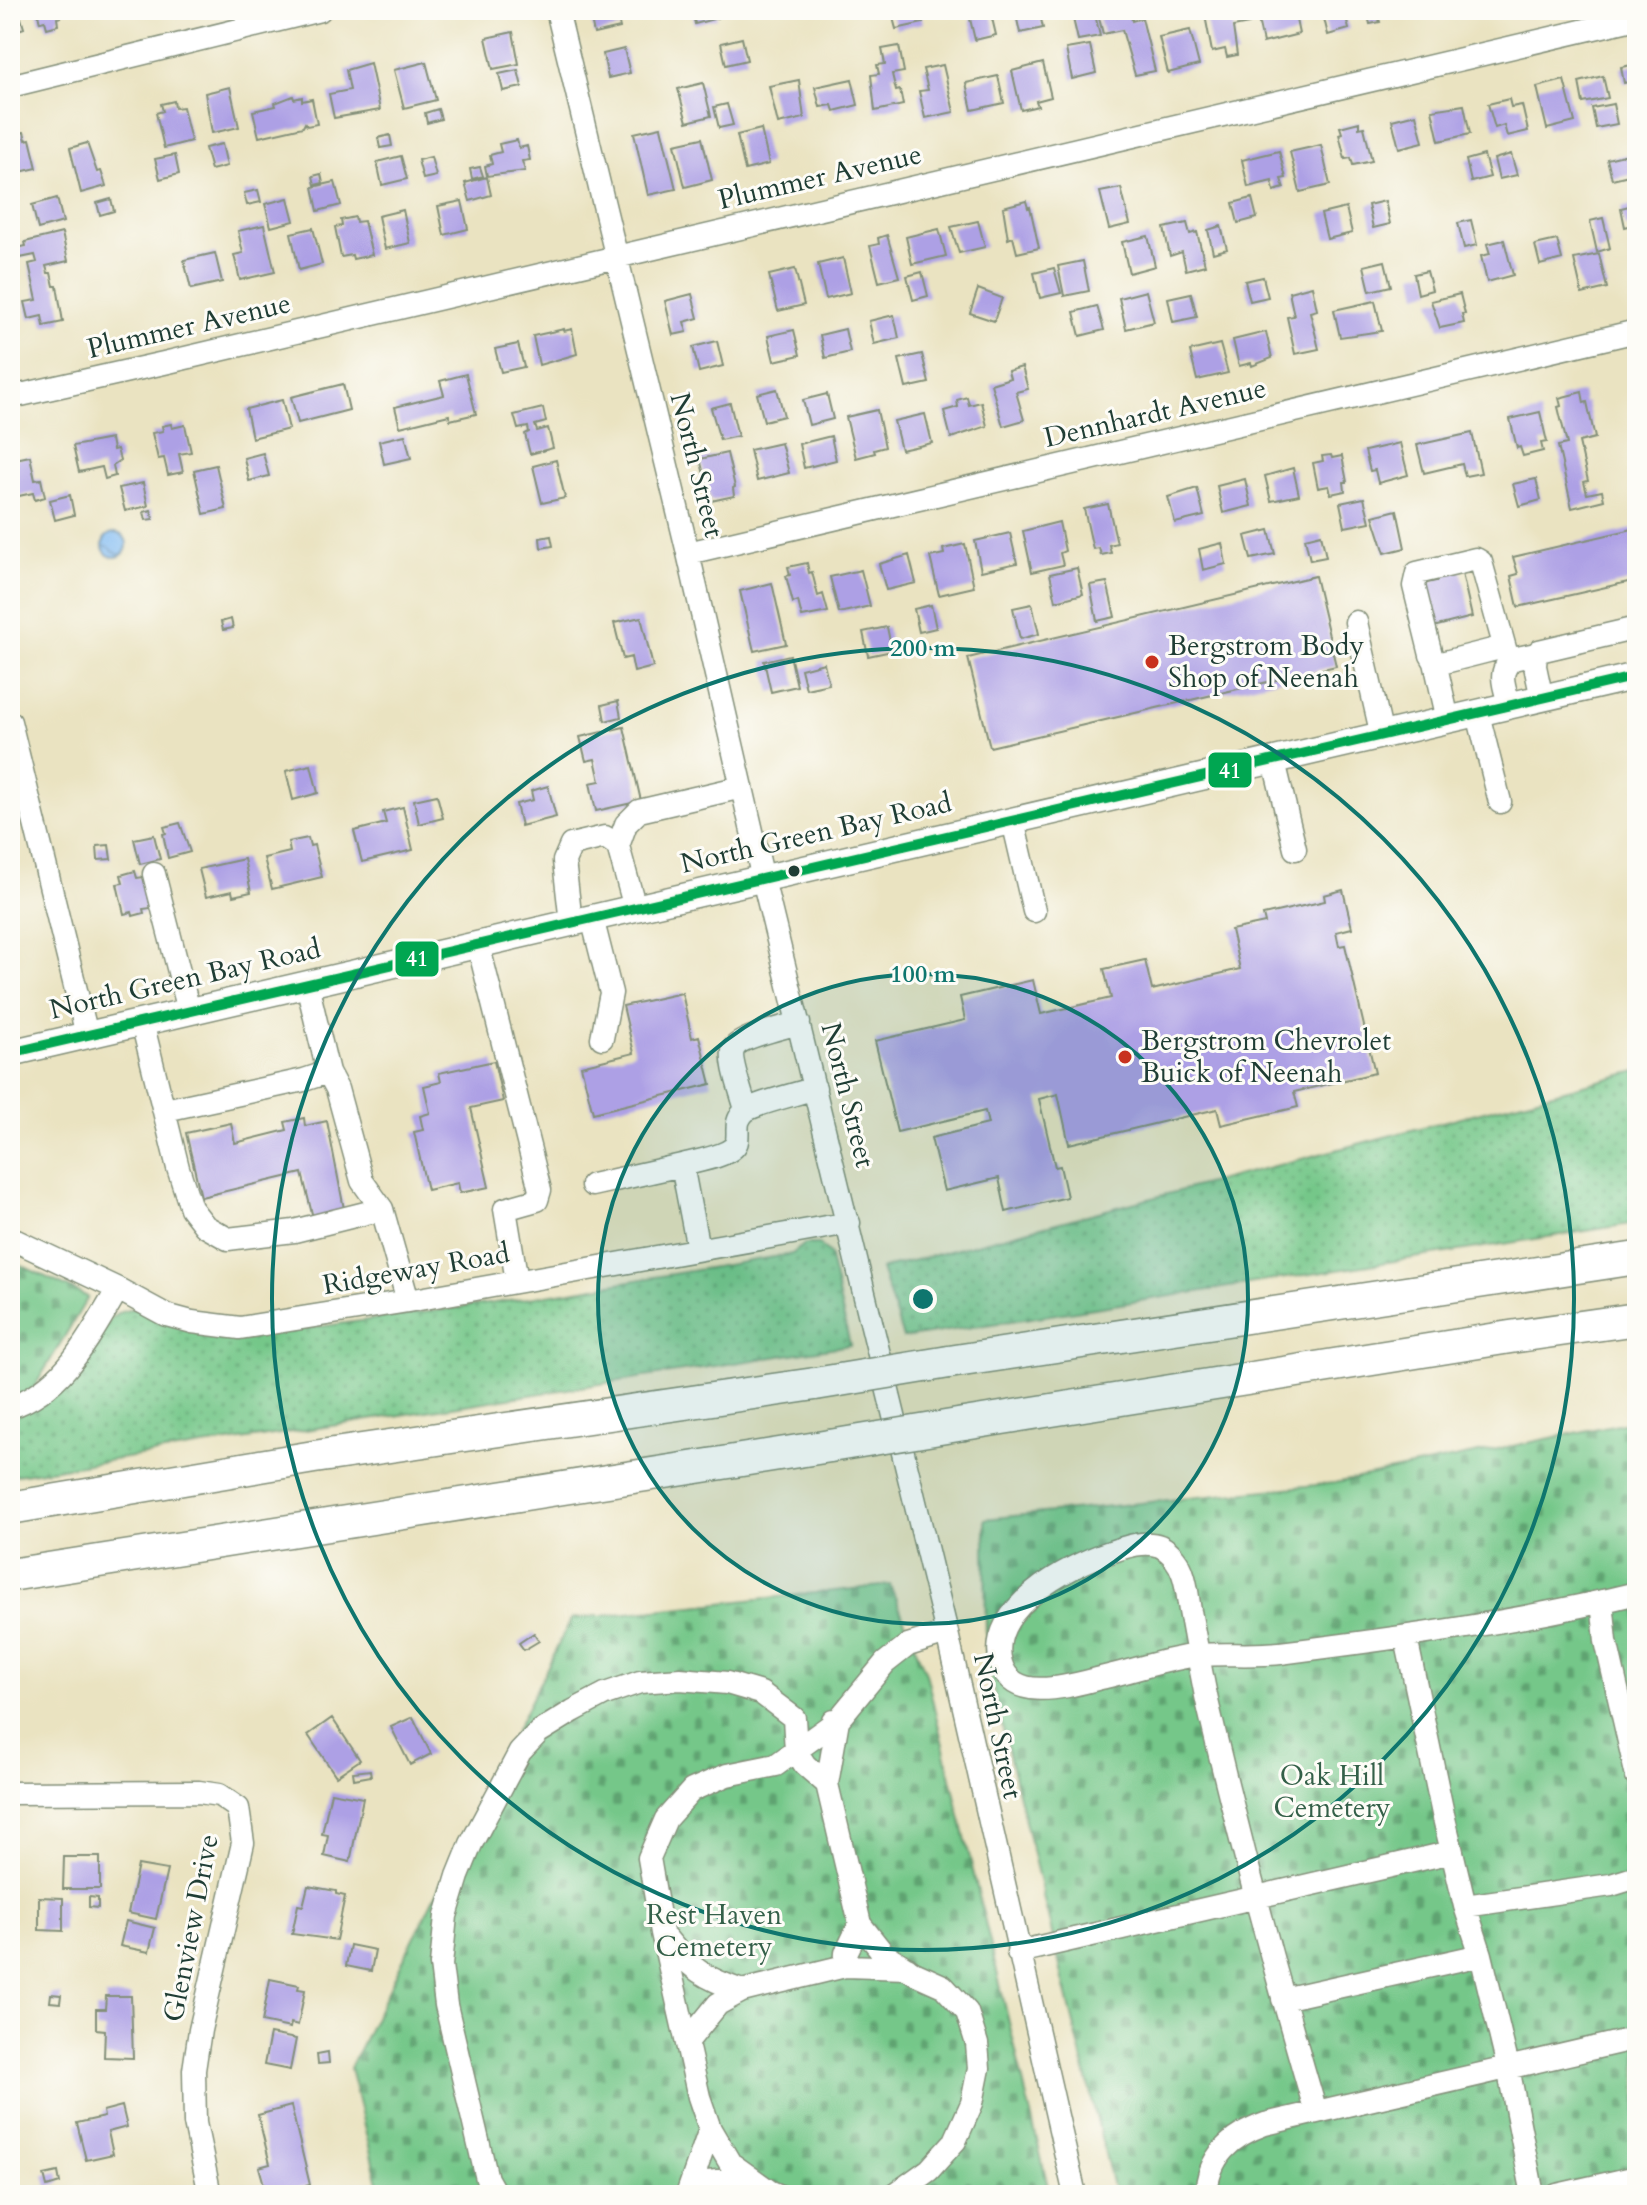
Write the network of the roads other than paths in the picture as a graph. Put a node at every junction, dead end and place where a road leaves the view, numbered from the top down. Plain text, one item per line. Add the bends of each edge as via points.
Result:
1 (320, 10) edge
2 (557, 10) edge
3 (1637, 18) edge
4 (10, 86) edge
5 (616, 256) junction
6 (1636, 336) edge
7 (13, 396) edge
8 (688, 553) junction
9 (1356, 622) dead end
10 (1637, 628) edge
11 (1508, 653) junction
12 (1536, 654) junction
13 (1435, 662) junction
14 (1637, 676) edge
15 (1542, 699) junction
16 (1510, 706) junction
17 (1478, 714) junction
18 (1448, 720) junction
19 (10, 722) edge
20 (1382, 736) junction
21 (1274, 761) junction
22 (742, 787) junction
23 (1500, 802) dead end
24 (1013, 821) junction
25 (618, 846) junction
26 (1295, 849) dead end
27 (154, 874) dead end
28 (763, 879) junction
29 (635, 908) junction
30 (1034, 911) dead end
31 (581, 920) junction
32 (478, 944) junction
33 (307, 984) junction
34 (189, 1011) junction
35 (142, 1022) junction
36 (799, 1023) junction
37 (87, 1035) junction
38 (602, 1038) dead end
39 (10, 1053) edge
40 (328, 1072) junction
41 (815, 1088) junction
42 (165, 1110) junction
43 (746, 1110) junction
44 (682, 1165) junction
45 (592, 1185) dead end
46 (382, 1209) junction
47 (849, 1223) junction
48 (10, 1238) edge
49 (698, 1249) junction
50 (1637, 1258) edge
51 (517, 1281) junction
52 (118, 1289) junction
53 (408, 1301) junction
54 (1637, 1319) edge
55 (1510, 1337) junction
56 (1637, 1339) edge
57 (10, 1407) edge
58 (10, 1508) edge
59 (10, 1575) edge
60 (1637, 1593) edge
61 (1602, 1601) junction
62 (947, 1633) junction
63 (1406, 1638) junction
64 (1197, 1655) junction
65 (794, 1718) junction
66 (838, 1720) junction
67 (796, 1751) junction
68 (1637, 1777) edge
69 (827, 1784) junction
70 (10, 1793) edge
71 (1452, 1852) junction
72 (1637, 1877) edge
73 (1256, 1898) junction
74 (1465, 1906) junction
75 (860, 1924) junction
76 (662, 1933) junction
77 (1018, 1952) junction
78 (1481, 1955) junction
79 (845, 1966) junction
80 (907, 1968) junction
81 (742, 1991) junction
82 (1283, 1999) junction
83 (1637, 2038) edge
84 (687, 2042) junction
85 (1508, 2067) junction
86 (1316, 2112) junction
87 (710, 2129) junction
88 (1637, 2177) edge
89 (750, 2178) junction
90 (210, 2195) edge
91 (496, 2195) edge
92 (688, 2195) edge
93 (778, 2195) edge
94 (894, 2195) edge
95 (1075, 2195) edge
96 (1206, 2195) edge
97 (1533, 2195) edge
98 (1557, 2195) edge

1 - 4 street
2 - 5 street, North Street
3 - 5 street, Plummer Avenue
5 - 7 street, Plummer Avenue
5 - 8 street, North Street
6 - 8 street, Dennhardt Avenue
8 - 22 street, North Street
9 - 20 street
10 - 12 street
11 - 12 street
11 - 13 street
11 - 13 street via 1484,568 1476,559 1414,577
11 - 16 street via 1502,676
12 - 15 street
13 - 18 street
14 - 15 main road, North Green Bay Road
15 - 16 main road, North Green Bay Road
16 - 17 main road, North Green Bay Road
17 - 18 main road, North Green Bay Road
17 - 23 street
18 - 20 main road, North Green Bay Road
19 - 37 street
20 - 21 main road, North Green Bay Road
21 - 24 main road, North Green Bay Road
21 - 26 street
22 - 25 street via 639,811 626,824
22 - 28 street, North Street
24 - 28 main road, North Green Bay Road
24 - 30 street
25 - 29 street
25 - 31 street via 605,837 571,845 564,861
27 - 34 street
28 - 29 main road, North Green Bay Road
28 - 36 street, North Street
29 - 31 main road, North Green Bay Road
31 - 32 main road, North Green Bay Road
31 - 38 street via 611,993
32 - 33 main road, North Green Bay Road
32 - 51 street via 540,1190 537,1200 505,1209
33 - 34 main road, North Green Bay Road
33 - 40 street
34 - 35 main road, North Green Bay Road
35 - 37 main road, North Green Bay Road
35 - 42 street
36 - 41 street, North Street
36 - 43 street via 734,1047 732,1058
37 - 39 main road, North Green Bay Road
40 - 42 street
40 - 46 street via 362,1181
41 - 43 street
41 - 47 street, North Street
42 - 46 street via 191,1208 205,1226 228,1239 294,1231
43 - 44 street via 736,1122 734,1149
44 - 45 street
44 - 49 street
46 - 53 street
47 - 49 street, Ridgeway Road
47 - 62 street, North Street
48 - 52 street, Ridgeway Road
49 - 51 street, Ridgeway Road
50 - 58 highway, bridge
51 - 53 street, Ridgeway Road
52 - 53 street, Ridgeway Road via 166,1315 240,1328
52 - 57 street via 58,1379
54 - 55 highway
55 - 56 highway
55 - 59 highway, bridge
60 - 61 street
61 - 63 street
61 - 68 street
62 - 66 street via 908,1645 860,1690
62 - 77 street, North Street
63 - 64 street via 1258,1656
63 - 71 street
64 - 64 street via 1183,1572 1173,1556 1151,1545 1124,1547 1052,1578 1005,1626 999,1658 1005,1675 1031,1689
64 - 73 street
65 - 66 street
65 - 67 street
65 - 91 street via 761,1693 727,1683 640,1682 573,1711 539,1732 520,1752 458,1876 446,1916 441,1965 478,2145
66 - 67 street
66 - 69 street
67 - 69 street
67 - 76 street via 776,1765 727,1775 692,1790 666,1819 649,1858
69 - 75 street
70 - 90 street, Glenview Drive via 199,1792 219,1795 238,1808 243,1843 194,2070 195,2123
71 - 73 street
71 - 74 street
72 - 74 street
73 - 77 street
73 - 82 street
74 - 78 street
75 - 79 street
75 - 80 street via 883,1953
76 - 81 street via 707,1979
76 - 84 street
77 - 95 street, North Street
78 - 82 street
78 - 85 street
79 - 80 street
79 - 81 street
80 - 94 street via 943,1986 967,2012 979,2068 972,2103 955,2141 929,2170
81 - 84 street via 718,2004
82 - 86 street
83 - 85 street
84 - 87 street
85 - 86 street
85 - 97 street
86 - 96 street via 1243,2132 1225,2146 1207,2179
87 - 89 street via 730,2163
87 - 92 street
88 - 98 street
89 - 92 street via 707,2182
89 - 93 street

